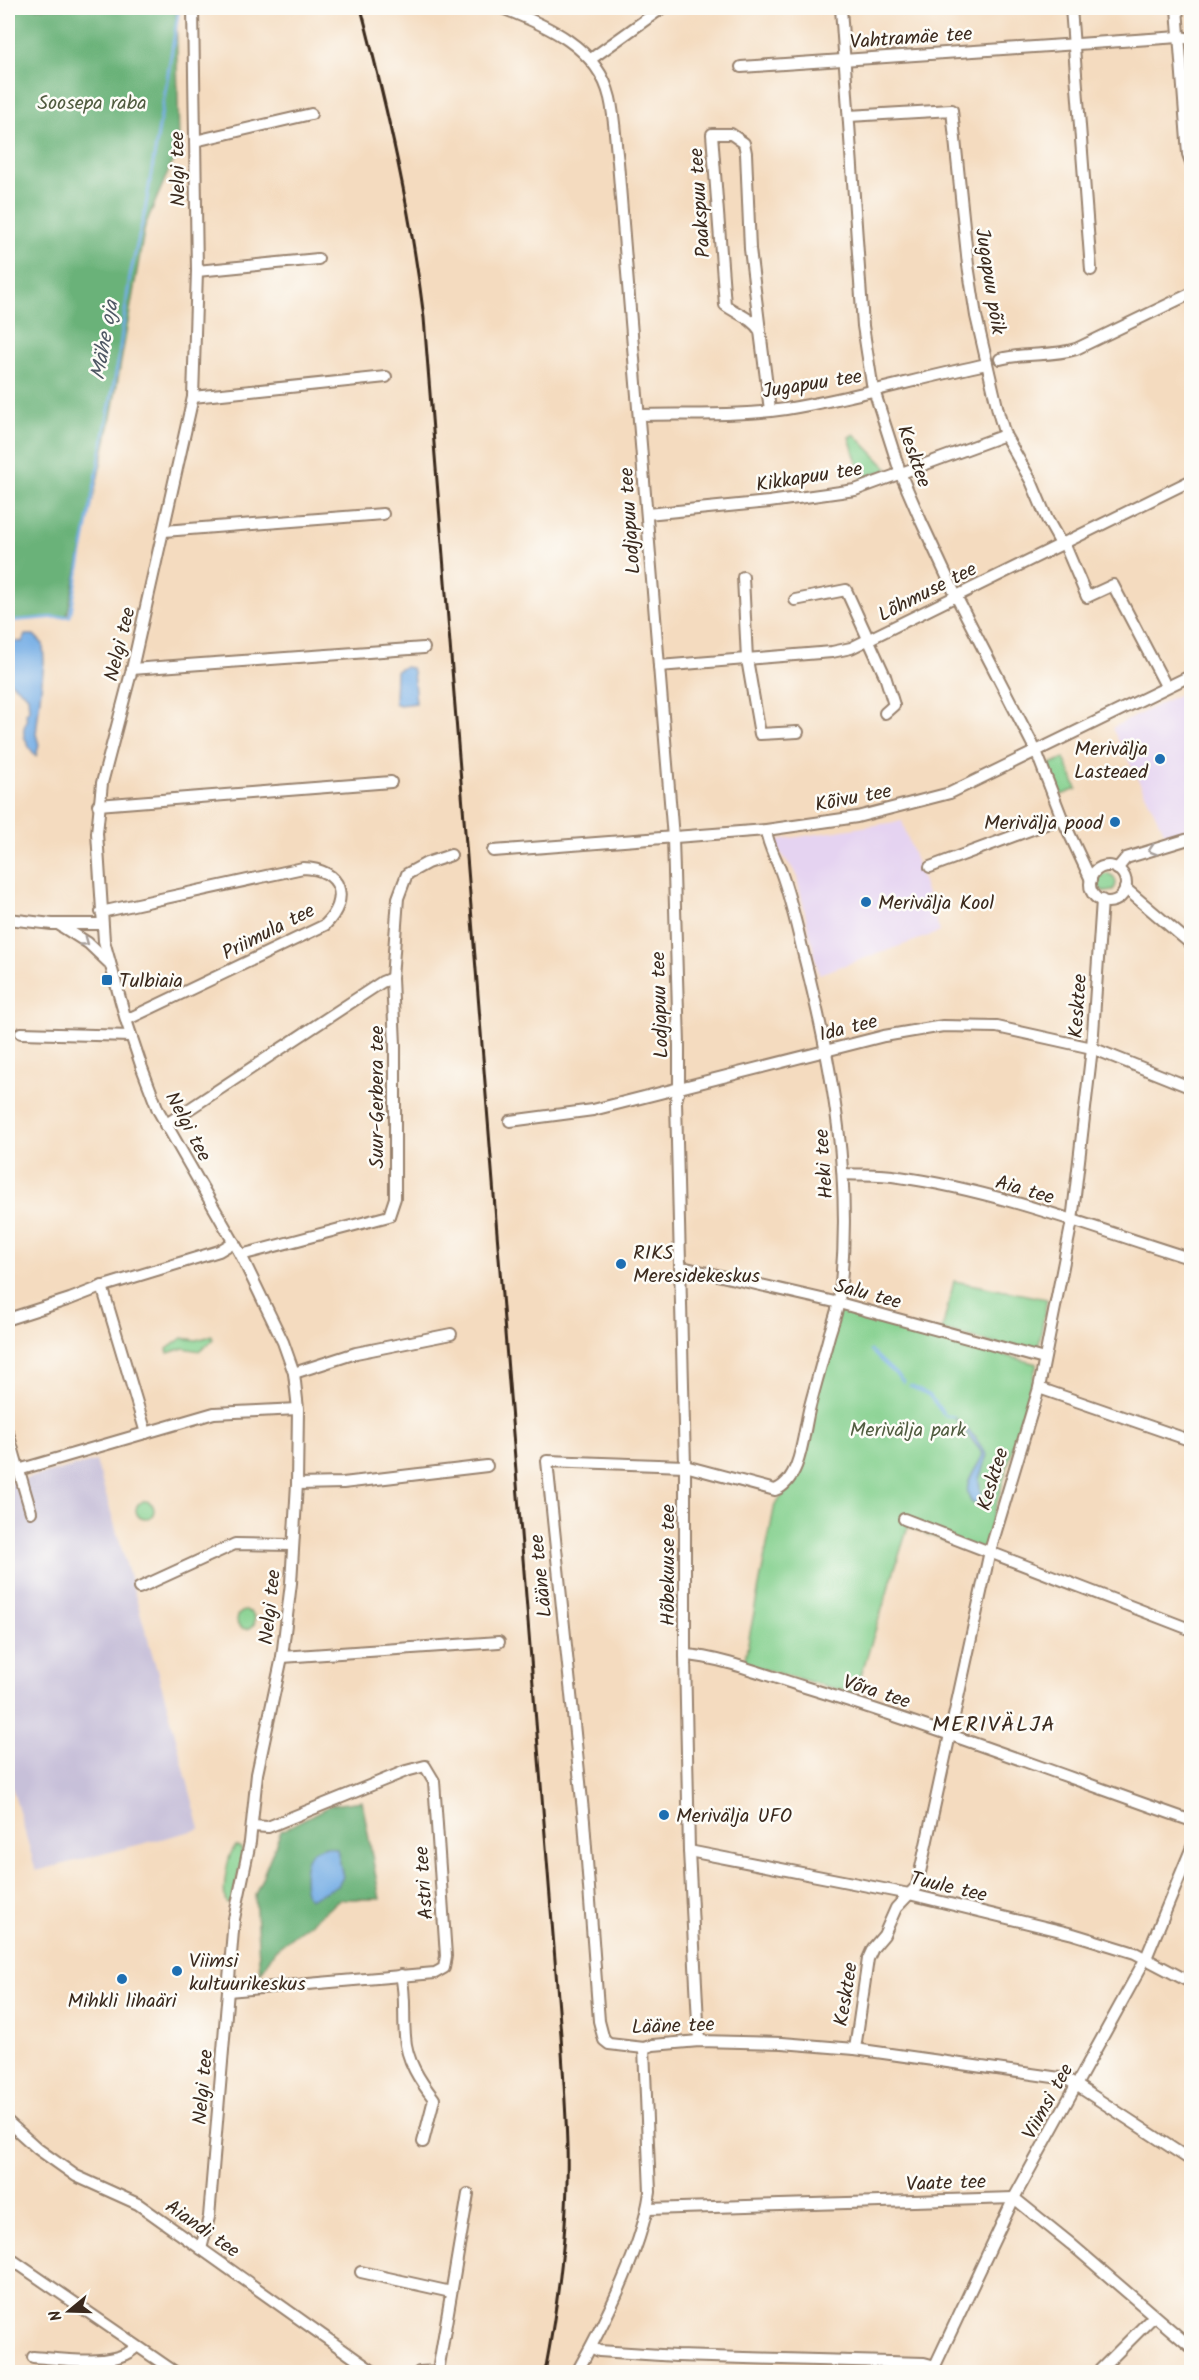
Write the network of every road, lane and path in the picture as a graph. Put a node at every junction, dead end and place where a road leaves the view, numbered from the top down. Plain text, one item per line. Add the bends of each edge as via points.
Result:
1 (193, 8) edge
2 (502, 8) edge
3 (662, 8) edge
4 (841, 8) edge
5 (1071, 8) edge
6 (1177, 8) edge
7 (650, 11) edge
8 (1179, 37) junction
9 (1191, 39) edge
10 (1074, 43) junction
11 (591, 58) junction
12 (844, 60) junction
13 (741, 67) dead end
14 (311, 114) dead end
15 (849, 116) junction
16 (195, 141) junction
17 (1191, 165) edge
18 (318, 258) dead end
19 (1091, 270) dead end
20 (197, 271) junction
21 (1191, 293) edge
22 (760, 331) junction
23 (1000, 359) dead end
24 (987, 364) junction
25 (386, 377) dead end
26 (874, 391) junction
27 (193, 397) junction
28 (770, 410) junction
29 (639, 415) junction
30 (1005, 435) junction
31 (901, 475) junction
32 (1191, 480) edge
33 (383, 514) dead end
34 (647, 514) junction
35 (164, 531) junction
36 (1063, 543) junction
37 (743, 577) dead end
38 (956, 596) junction
39 (795, 600) dead end
40 (868, 641) junction
41 (424, 648) dead end
42 (747, 659) junction
43 (659, 666) junction
44 (132, 669) junction
45 (1191, 675) edge
46 (1166, 686) junction
47 (885, 713) dead end
48 (798, 732) dead end
49 (1036, 751) junction
50 (392, 782) dead end
51 (98, 806) junction
52 (1062, 818) junction
53 (766, 830) junction
54 (673, 838) junction
55 (1191, 838) edge
56 (493, 851) dead end
57 (452, 855) dead end
58 (930, 867) dead end
59 (1117, 869) junction
60 (1091, 880) junction
61 (1125, 888) junction
62 (1102, 900) junction
63 (101, 912) junction
64 (8, 919) edge
65 (58, 924) junction
66 (102, 924) junction
67 (1191, 945) edge
68 (109, 963) junction
69 (392, 978) junction
70 (126, 1020) junction
71 (21, 1033) dead end
72 (131, 1036) junction
73 (1092, 1048) junction
74 (826, 1051) junction
75 (1191, 1088) edge
76 (679, 1089) junction
77 (510, 1121) dead end
78 (165, 1125) junction
79 (844, 1174) junction
80 (1072, 1221) junction
81 (234, 1242) junction
82 (241, 1255) junction
83 (1191, 1260) edge
84 (682, 1267) junction
85 (102, 1286) junction
86 (839, 1303) junction
87 (8, 1319) edge
88 (450, 1334) dead end
89 (1044, 1359) junction
90 (294, 1373) junction
91 (1039, 1388) junction
92 (298, 1409) junction
93 (8, 1433) edge
94 (146, 1433) junction
95 (1191, 1441) edge
96 (487, 1466) dead end
97 (686, 1466) junction
98 (13, 1471) edge
99 (297, 1484) junction
100 (31, 1512) dead end
101 (904, 1519) dead end
102 (293, 1545) junction
103 (990, 1551) junction
104 (139, 1588) dead end
105 (1191, 1630) edge
106 (499, 1642) dead end
107 (685, 1656) junction
108 (282, 1657) junction
109 (951, 1734) junction
110 (1191, 1821) edge
111 (252, 1826) junction
112 (1191, 1847) edge
113 (689, 1851) junction
114 (909, 1894) junction
115 (1146, 1958) junction
116 (401, 1975) junction
117 (1191, 1983) edge
118 (228, 1991) junction
119 (699, 2041) junction
120 (644, 2048) junction
121 (855, 2049) junction
122 (1077, 2084) junction
123 (8, 2122) edge
124 (423, 2142) dead end
125 (1191, 2162) edge
126 (468, 2194) dead end
127 (1014, 2198) junction
128 (648, 2209) junction
129 (201, 2249) junction
130 (8, 2257) edge
131 (361, 2272) dead end
132 (451, 2292) junction
133 (1154, 2316) junction
134 (136, 2347) junction
135 (591, 2348) junction
136 (1191, 2348) edge
137 (33, 2357) dead end
138 (933, 2369) edge
139 (175, 2373) edge
140 (374, 2373) edge
141 (419, 2373) edge
142 (578, 2373) edge
143 (1098, 2373) edge

1 - 16 street, Nelgi tee
2 - 11 street, Lodjapuu tee via 535,21
3 - 7 street
4 - 12 street, Kesktee
5 - 10 street
6 - 8 street
7 - 11 street
8 - 9 street, Vahtramäe tee
8 - 10 street, Vahtramäe tee
8 - 17 street
10 - 12 street, Vahtramäe tee
10 - 19 street
11 - 29 street, Lodjapuu tee via 610,97
12 - 13 street, Vahtramäe tee
12 - 15 street, Kesktee
14 - 16 street
15 - 24 street, Jugapuu põik via 952,110 968,265
15 - 26 street, Kesktee via 863,326
16 - 20 street, Nelgi tee
18 - 20 street
20 - 27 street, Nelgi tee
21 - 23 street via 1076,349
22 - 22 street, Paakspuu tee via 754,322 725,305 712,134 731,134 744,143 750,249
22 - 28 street, Paakspuu tee
24 - 26 street, Jugapuu tee
24 - 30 street, Jugapuu põik
25 - 27 street
26 - 28 street, Jugapuu tee
26 - 31 street, Kesktee
27 - 35 street, Nelgi tee
28 - 29 street, Jugapuu tee
29 - 34 street, Lodjapuu tee
30 - 31 street, Kikkapuu tee
30 - 36 street, Jugapuu põik
31 - 34 street, Kikkapuu tee via 844,491
31 - 38 street, Kesktee
32 - 36 street, Lõhmuse tee
33 - 35 street
34 - 43 street, Lodjapuu tee
35 - 44 street, Nelgi tee
36 - 38 street, Lõhmuse tee
36 - 46 street, Jugapuu põik via 1087,597 1113,585
37 - 42 street
38 - 40 street, Lõhmuse tee
38 - 49 street, Kesktee
39 - 40 street via 846,590
40 - 42 street, Lõhmuse tee via 832,652
40 - 47 street via 894,705
41 - 44 street
42 - 43 street, Lõhmuse tee
42 - 48 street via 760,734
43 - 54 street, Lodjapuu tee
44 - 51 street, Nelgi tee
45 - 46 street, Kõivu tee
46 - 49 street, Kõivu tee
49 - 52 street, Kesktee
49 - 53 street, Kõivu tee via 950,793 857,818
50 - 51 street
51 - 63 street, Nelgi tee
52 - 58 street
52 - 60 street, Kesktee
53 - 54 street, Kõivu tee
53 - 74 street, Heki tee via 782,874
54 - 56 street, Kõivu tee
54 - 76 street, Lodjapuu tee
55 -> 59 street via 1126,858
57 - 69 street, Suur-Gerbera tee via 407,874 398,898
59 - 60 street via 1101,868
59 - 61 street via 1124,877
60 - 62 street via 1092,891
61 - 62 street via 1115,900
61 - 67 street
62 - 73 street, Kesktee
63 - 66 street, Nelgi tee
63 - 70 street, Priimula tee via 303,868 324,872 340,892 338,910 325,925
64 - 65 street
65 - 66 street
65 -> 68 street via 88,943
66 - 68 street, Nelgi tee
68 - 70 street, Nelgi tee
69 - 78 street
69 - 82 street, Suur-Gerbera tee via 395,1198 389,1216
70 - 72 street, Nelgi tee
71 - 72 street
72 - 78 street, Nelgi tee
73 - 74 street, Ida tee via 997,1027 943,1026
73 - 75 street, Ida tee
73 - 80 street, Kesktee
74 - 76 street, Ida tee
74 - 79 street, Heki tee
76 - 77 street, Ida tee via 592,1110
76 - 84 street, Hõbekuuse tee via 676,1101
78 - 81 street, Nelgi tee
79 - 80 street, Aia tee via 896,1176 946,1185
79 - 86 street, Heki tee
80 - 83 street, Aia tee
80 - 89 street, Kesktee
81 - 82 street, Nelgi tee
81 - 85 street via 219,1251
82 - 90 street, Nelgi tee
84 - 86 street, Salu tee
84 - 97 street, Hõbekuuse tee
85 - 87 street
85 - 94 street
86 - 89 street, Salu tee
86 - 97 street, Heki tee via 794,1473 785,1486 775,1490
88 - 90 street via 356,1353
89 - 91 street, Kesktee
90 - 92 street, Nelgi tee
91 - 95 street
91 - 103 street, Kesktee
92 - 94 street via 214,1413
92 - 99 street, Nelgi tee
93 - 98 street
94 - 98 street
96 - 99 street via 343,1483
97 - 107 street, Hõbekuuse tee
97 - 120 street, Lääne tee via 547,1461 584,1821 599,2021 609,2044
98 - 100 street
99 - 102 street, Nelgi tee
101 - 103 street
102 - 104 street via 235,1544
102 - 108 street, Nelgi tee
103 - 105 street
103 - 109 street, Kesktee
106 - 108 street
107 - 109 street, Võra tee via 744,1669
107 - 113 street, Hõbekuuse tee
108 - 111 street, Nelgi tee via 257,1774
109 - 110 street, Võra tee
109 - 114 street, Kesktee via 917,1886
111 - 116 street, Astri tee via 268,1827 425,1766 434,1781 446,1956 444,1968 435,1973
111 - 118 street, Nelgi tee via 236,1907
112 - 115 street, Viimsi tee
113 - 114 street, Tuule tee
113 - 119 street, Hõbekuuse tee
114 - 115 street, Tuule tee via 1073,1934
114 - 121 street, Kesktee via 896,1908 868,1959
115 - 117 street, Tuule tee
115 - 122 street, Viimsi tee
116 - 118 street, Astri tee
116 - 124 street via 405,2039 417,2078 434,2099
118 - 129 street, Nelgi tee via 209,2217
119 - 120 street, Lääne tee
119 - 121 street, Lääne tee
120 - 128 street
121 - 122 street, Lääne tee via 1067,2079
122 - 125 street, Lääne tee
122 - 127 street, Viimsi tee
123 - 129 street, Aiandi tee via 76,2176 138,2204
126 - 132 street
127 - 128 street, Vaate tee
127 - 133 street, Vaate tee
127 - 138 street, Viimsi tee
128 - 135 street via 623,2280
129 - 140 street, Aiandi tee
130 - 134 street
131 - 132 street
132 - 141 street via 438,2371
133 - 136 street, Vaate tee
133 - 143 street
134 - 137 street via 113,2358
134 - 139 street
135 - 138 street via 676,2356 924,2363
135 - 142 street

